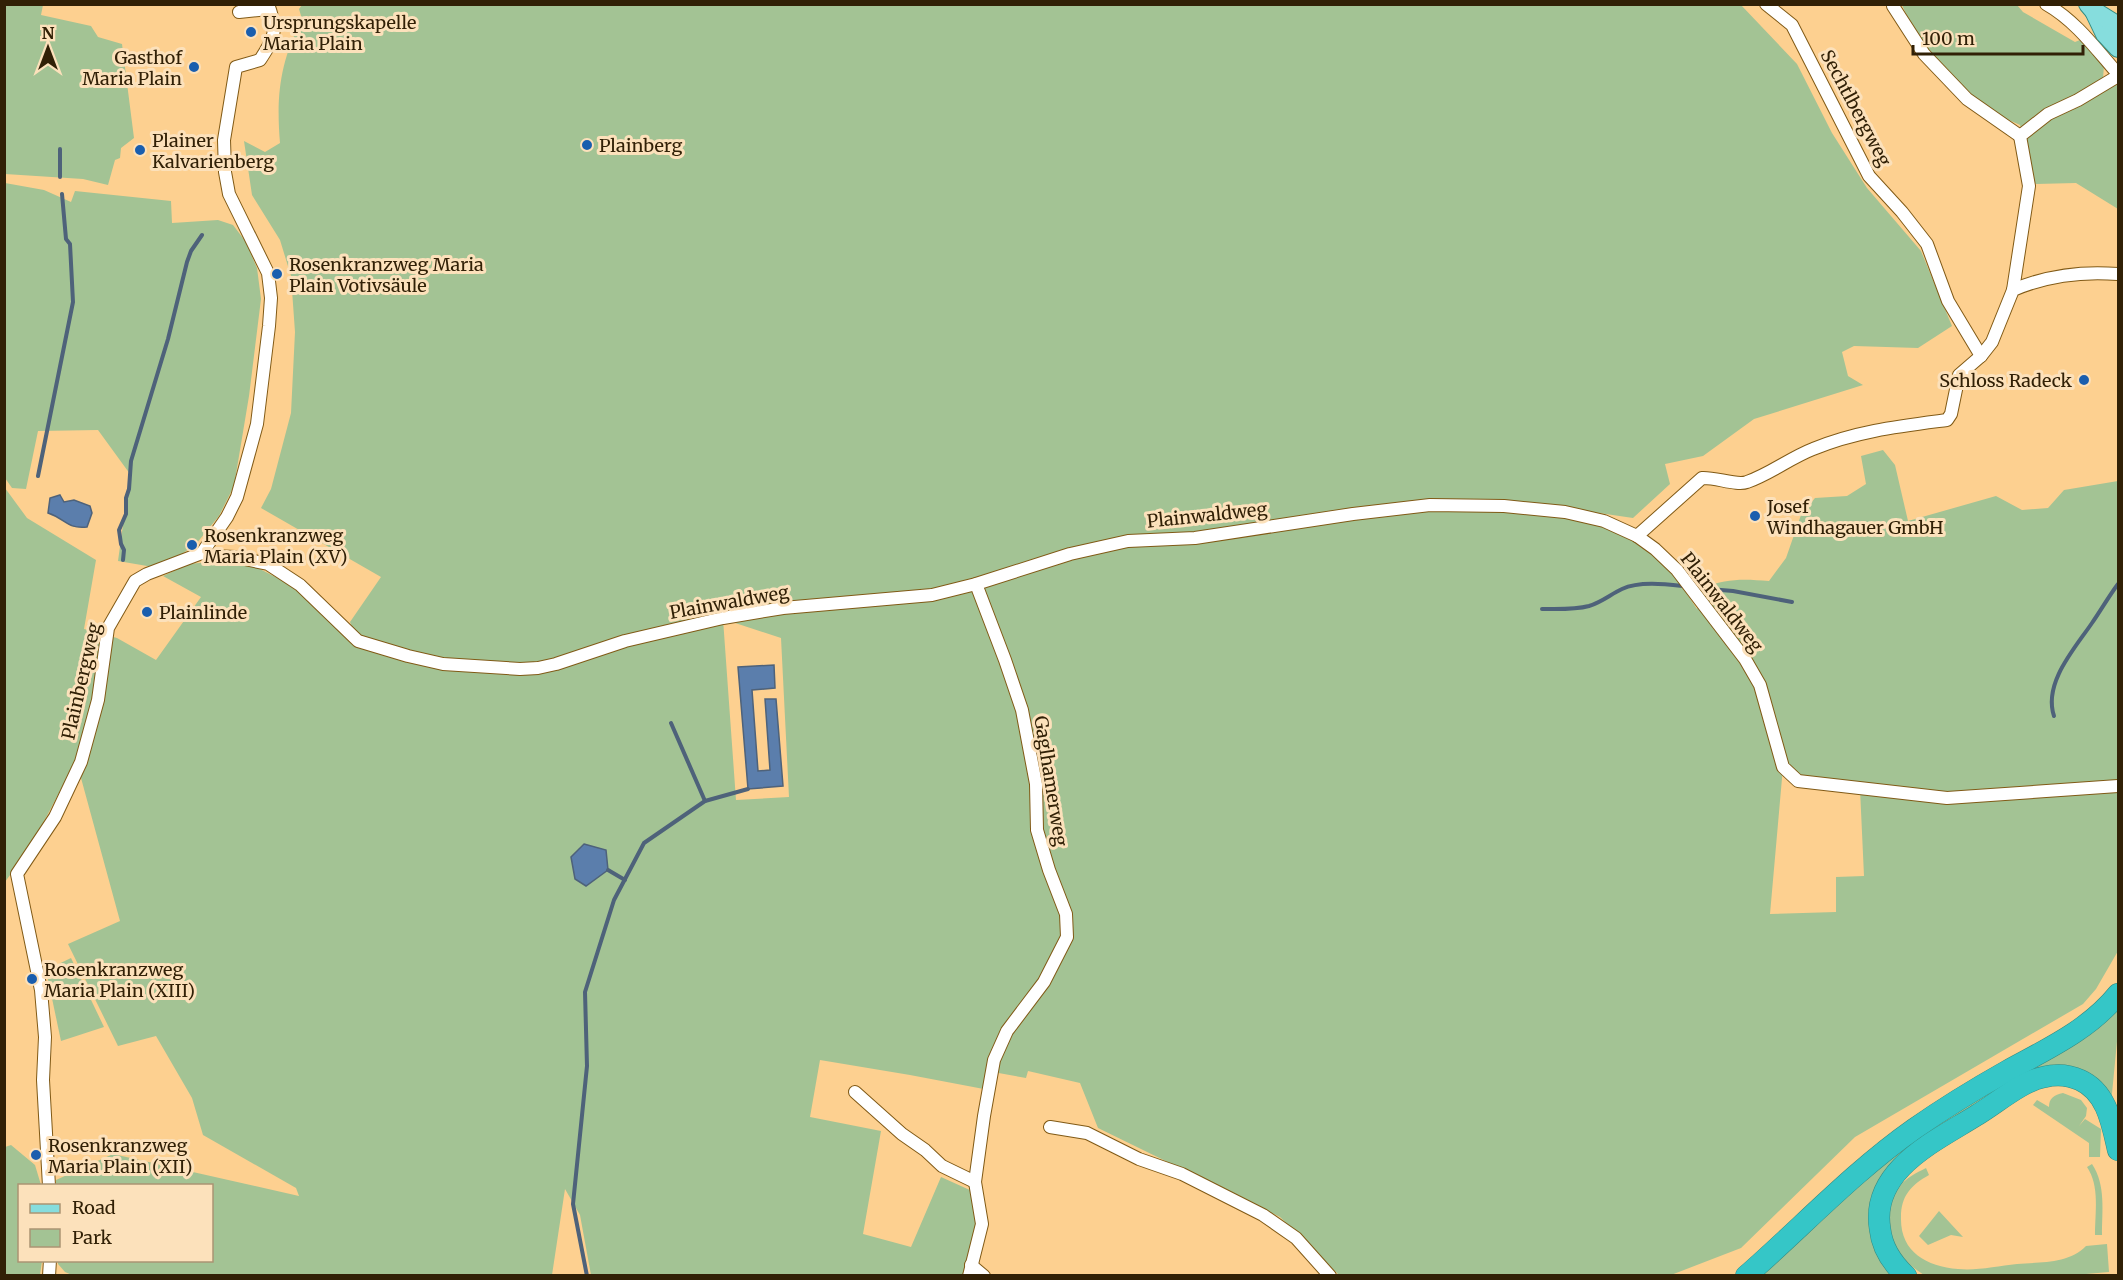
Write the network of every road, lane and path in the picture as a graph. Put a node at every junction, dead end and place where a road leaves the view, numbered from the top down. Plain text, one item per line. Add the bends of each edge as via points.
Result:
1 (1766, 4) edge
2 (2046, 4) edge
3 (1893, 6) dead end
4 (269, 7) edge
5 (2091, 8) edge
6 (238, 12) dead end
7 (2118, 26) edge
8 (2118, 48) edge
9 (2118, 75) edge
10 (2020, 136) junction
11 (2118, 274) edge
12 (2013, 290) junction
13 (1981, 356) junction
14 (1637, 536) junction
15 (202, 553) junction
16 (976, 584) junction
17 (2118, 786) edge
18 (2118, 994) edge
19 (855, 1092) dead end
20 (1050, 1127) dead end
21 (2118, 1150) edge
22 (975, 1182) junction
23 (49, 1184) edge
24 (970, 1270) edge
25 (984, 1275) edge
26 (1330, 1275) edge
27 (1746, 1275) edge
28 (1906, 1275) edge

1 - 13 street, Sechtlbergweg via 1792,25 1869,176 1927,244 1948,301
2 - 9 street via 2073,24
3 - 10 street via 1924,54 1966,99
4 - 6 street
4 - 15 street via 275,28 260,60 236,67 224,140 229,194 268,273 271,298 257,424 237,497
5 - 7 main road
5 - 8 main road
9 - 10 street via 2048,114
10 - 12 street via 2029,186
11 - 12 street via 2057,275
12 - 13 street via 1992,342
13 - 14 street via 1959,375 1947,420 1848,436 1745,483 1702,478
14 - 16 street, Plainwaldweg via 1604,521 1564,512 1430,505 1195,538 1128,541 1070,554
14 - 17 street, Plainwaldweg via 1677,570 1745,659 1760,685 1783,767 1798,781 1947,798
15 - 16 street, Plainwaldweg via 268,564 300,585 357,641 443,664 520,669 547,666 625,641 723,618 783,608 932,595
15 - 23 street, Plainbergweg via 135,581 108,628 98,700 81,762 55,817 17,874 36,963 45,1037 43,1080
16 - 22 street, Gaglhamerweg via 1022,710 1036,784 1037,830 1066,914 1067,937 1044,982 1007,1031 994,1060
18 - 27 highway via 2099,1015 2071,1035 1960,1099 1890,1147
19 - 22 street via 942,1166
20 - 26 street via 1087,1133 1263,1215 1296,1238
21 - 28 highway via 2107,1107 2083,1081 2057,1075 2032,1080 1934,1142 1891,1177 1880,1203 1880,1229 1890,1258
22 - 24 street, Gaglhamerweg via 982,1224
24 - 25 street, Gaglhamerweg

